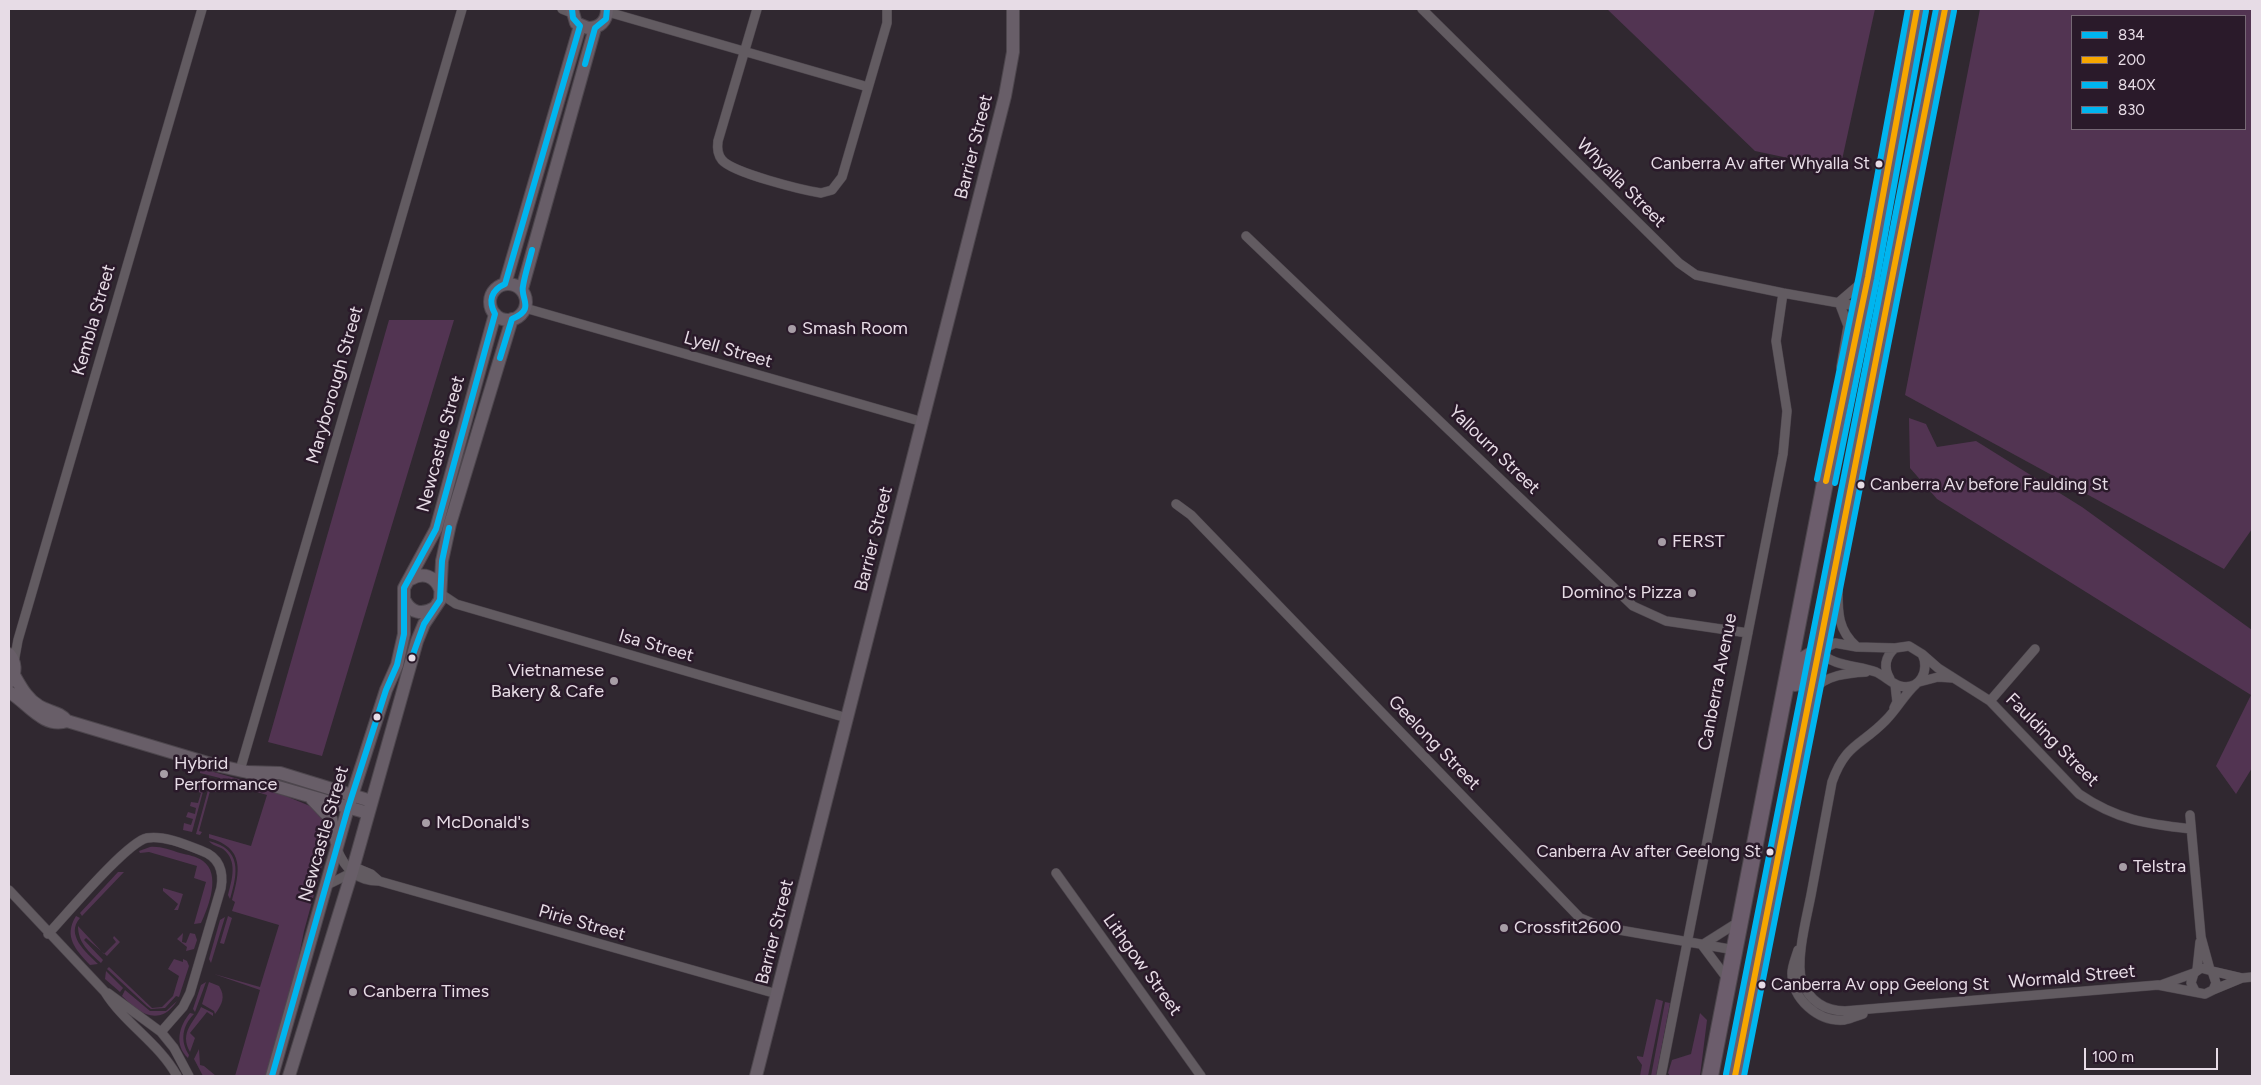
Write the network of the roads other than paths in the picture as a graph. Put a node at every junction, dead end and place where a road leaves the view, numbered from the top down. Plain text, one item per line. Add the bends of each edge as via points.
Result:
1 (202, 9) edge
2 (462, 9) edge
3 (757, 9) edge
4 (887, 9) edge
5 (1012, 9) edge
6 (1422, 9) edge
7 (1917, 9) edge
8 (1945, 9) edge
9 (569, 10) edge
10 (608, 10) edge
11 (580, 26) junction
12 (595, 28) junction
13 (745, 51) junction
14 (868, 87) junction
15 (1246, 236) dead end
16 (1868, 277) junction
17 (505, 284) junction
18 (1892, 284) junction
19 (522, 289) junction
20 (1783, 293) junction
21 (1838, 302) junction
22 (1862, 307) junction
23 (525, 308) junction
24 (495, 314) junction
25 (512, 320) junction
26 (1880, 347) junction
27 (1842, 400) junction
28 (923, 422) junction
29 (1176, 504) dead end
30 (1837, 559) junction
31 (411, 579) junction
32 (440, 591) junction
33 (405, 601) junction
34 (456, 604) junction
35 (435, 607) junction
36 (1800, 612) junction
37 (1748, 632) junction
38 (18, 640) junction
39 (9, 644) edge
40 (1857, 647) junction
41 (1895, 648) junction
42 (2035, 649) dead end
43 (1819, 651) junction
44 (1922, 654) junction
45 (11, 669) edge
46 (1876, 672) junction
47 (1953, 678) junction
48 (1892, 682) junction
49 (1917, 683) junction
50 (9, 692) edge
51 (1990, 701) junction
52 (1808, 709) junction
53 (847, 718) junction
54 (1888, 719) junction
55 (67, 721) junction
56 (1777, 734) junction
57 (244, 771) junction
58 (352, 795) junction
59 (310, 797) junction
60 (369, 807) junction
61 (348, 808) junction
62 (2190, 815) dead end
63 (2191, 829) junction
64 (337, 847) junction
65 (352, 872) junction
66 (1056, 873) dead end
67 (327, 885) junction
68 (9, 890) edge
69 (1741, 920) junction
70 (1766, 923) junction
71 (48, 934) junction
72 (2201, 937) junction
73 (1687, 942) junction
74 (1702, 945) junction
75 (1735, 950) junction
76 (2195, 971) junction
77 (2211, 971) junction
78 (2252, 977) edge
79 (2242, 978) junction
80 (1755, 980) junction
81 (1729, 981) junction
82 (2158, 986) junction
83 (2213, 990) junction
84 (2195, 991) junction
85 (106, 992) junction
86 (777, 994) junction
87 (161, 1032) junction
88 (177, 1076) edge
89 (189, 1076) edge
90 (272, 1076) edge
91 (289, 1076) edge
92 (756, 1076) edge
93 (1202, 1076) edge
94 (1661, 1076) edge
95 (1710, 1076) edge
96 (1735, 1076) edge

1 - 38 street, Kembla Street
2 - 57 street, Maryborough Street
3 - 13 street
4 - 14 street via 887,23
5 - 28 main road, Barrier Street via 1013,52 1005,96
6 - 20 street, Whyalla Street via 1679,263 1696,275
7 - 16 highway
8 - 18 highway
9 - 11 main road
10 - 12 main road via 602,24
10 - 13 street
11 - 12 main road
11 - 17 main road
12 - 19 main road
13 - 14 street
13 - 14 street via 717,150 723,162 745,172 812,192 832,190 842,177
15 - 37 street, Yallourn Street via 1634,606 1666,621
16 - 21 street
16 - 22 highway
17 - 19 main road via 514,284
17 - 24 main road via 491,296
18 - 22 highway via 1872,306
18 - 26 highway
19 - 23 main road via 526,298
20 - 21 street, Whyalla Street
20 - 37 street, Canberra Avenue via 1776,341 1787,425
21 - 22 street, Whyalla Street
21 - 27 street via 1848,326 1838,380
22 - 26 highway via 1874,320
22 - 27 highway
23 - 25 main road
23 - 28 street, Lyell Street
24 - 25 main road
24 - 31 main road, Newcastle Street via 436,529
25 - 32 main road, Newcastle Street via 450,524
26 - 30 highway
27 - 36 highway
28 - 53 main road, Barrier Street
29 - 73 street, Geelong Street via 1191,514 1580,918 1602,927
30 - 40 street via 1840,622 1844,634
30 - 43 highway
31 - 32 main road via 419,575 429,576
31 - 33 main road, Newcastle Street via 404,588
32 - 34 street, Isa Street
32 - 35 main road, Newcastle Street
33 - 35 main road via 417,612 427,612
33 - 58 main road, Newcastle Street via 404,634 398,665 386,690
34 - 35 street, Isa Street
34 - 53 street, Isa Street
35 - 60 main road, Newcastle Street via 416,641
36 - 43 highway via 1808,638
36 - 56 highway
37 - 73 street, Canberra Avenue
38 - 39 street
38 - 45 street, Kembla Street
40 - 41 street
40 - 43 street via 1835,643
41 - 44 street via 1909,646
41 - 48 street via 1886,659 1886,673
42 - 51 street
43 - 46 street via 1832,661
43 - 52 highway
43 - 56 highway via 1803,660
44 - 47 street, Faulding Street
44 - 49 street via 1926,667
45 - 55 main road via 30,699 41,707 62,714
46 - 48 street
46 - 52 street via 1860,672 1822,681 1814,688
47 - 49 street
47 - 51 street, Faulding Street
48 - 49 street via 1902,686
48 - 54 street, Wormald Street via 1896,702
49 - 54 street, Wormald Street
50 - 55 main road via 41,717 60,723
51 - 63 street, Faulding Street via 2079,794 2095,805 2142,823
52 - 70 highway
53 - 86 main road, Barrier Street
54 - 82 street, Wormald Street via 1846,753 1832,782 1800,970 1812,999 1836,1011 1870,1011
55 - 57 main road
56 - 69 highway
57 - 58 main road via 280,773
57 - 59 main road
58 - 60 main road
58 - 61 main road, Newcastle Street
59 - 61 main road
59 - 64 main road via 330,817
60 - 61 main road
60 - 65 main road, Newcastle Street
61 - 64 main road, Newcastle Street
62 - 63 street
63 - 72 street
64 - 65 street
64 - 67 main road, Newcastle Street
65 - 67 street
65 - 86 street, Pirie Street via 358,869 379,881
65 - 91 main road, Newcastle Street
66 - 93 street, Lithgow Street
67 - 90 main road, Newcastle Street
68 - 71 street
69 - 74 street
69 - 75 highway
70 - 75 highway via 1756,942 1748,948
70 - 80 highway
71 - 85 street
71 - 87 street via 141,840 165,840 203,851 215,858 222,871 221,888 190,993 183,1007
72 - 76 street
72 - 77 street
73 - 74 street, Geelong Street
73 - 94 street, Canberra Avenue
74 - 75 street, Geelong Street
74 - 81 street
75 - 80 highway via 1746,957
75 - 81 highway
76 - 77 street, Wormald Street via 2206,968
76 - 82 street, Wormald Street
76 - 84 street via 2191,983
77 - 79 street, Wormald Street
77 - 83 street via 2216,979
78 - 79 street, Wormald Street
79 - 83 street, Wormald Street
80 - 96 highway
81 - 95 highway
82 - 84 street, Wormald Street
83 - 84 street, Wormald Street via 2205,994
85 - 87 street
85 - 88 street via 115,1006 157,1047
86 - 92 main road, Barrier Street
87 - 89 street via 172,1044

